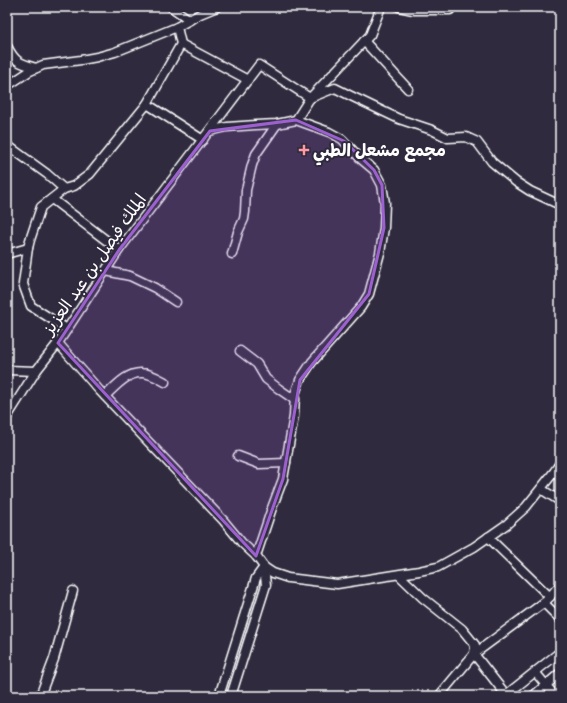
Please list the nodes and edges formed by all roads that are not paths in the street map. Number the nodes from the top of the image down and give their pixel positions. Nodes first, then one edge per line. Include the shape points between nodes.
1 (171, 7) edge
2 (217, 7) edge
3 (381, 7) edge
4 (399, 7) edge
5 (451, 7) edge
6 (190, 20) junction
7 (177, 27) junction
8 (364, 41) junction
9 (181, 44) junction
10 (7, 46) edge
11 (36, 68) junction
12 (248, 80) junction
13 (7, 86) edge
14 (408, 89) dead end
15 (310, 98) junction
16 (147, 104) junction
17 (296, 120) junction
18 (277, 124) junction
19 (210, 131) junction
20 (203, 140) junction
21 (7, 145) edge
22 (64, 189) junction
23 (52, 199) junction
24 (560, 205) edge
25 (28, 248) junction
26 (119, 250) junction
27 (232, 254) dead end
28 (7, 255) edge
29 (106, 271) junction
30 (176, 302) dead end
31 (67, 329) junction
32 (58, 343) junction
33 (240, 351) dead end
34 (7, 370) edge
35 (36, 371) junction
36 (165, 382) dead end
37 (105, 396) junction
38 (295, 400) junction
39 (7, 417) edge
40 (238, 456) dead end
41 (286, 463) junction
42 (560, 463) edge
43 (541, 489) junction
44 (560, 501) edge
45 (488, 537) junction
46 (256, 556) junction
47 (264, 567) junction
48 (399, 575) junction
49 (560, 585) edge
50 (73, 591) dead end
51 (547, 600) junction
52 (560, 619) edge
53 (560, 652) edge
54 (474, 654) junction
55 (535, 672) junction
56 (560, 673) edge
57 (546, 685) junction
58 (40, 696) edge
59 (219, 696) edge
60 (231, 696) edge
61 (439, 696) edge
62 (506, 696) edge
63 (533, 696) edge
64 (555, 696) edge

1 - 6 street
2 - 6 street
3 - 8 street via 370,35
4 - 5 street via 414,10 450,10
6 - 7 street
7 - 9 street
7 - 11 street via 98,57
8 - 14 street
8 - 15 street
9 - 12 street
9 - 16 street
10 - 11 street via 20,63
11 - 13 street
12 - 15 street, الملك فيصل بن عبد العزيز via 259,65
12 - 19 street, الملك فيصل بن عبد العزيز
15 - 17 street
15 - 24 street via 335,88 399,119 448,138 466,137 477,142 492,162 516,182
16 - 20 street
16 - 22 street via 90,174 74,186
17 - 18 street
17 - 38 street via 329,132 344,141 374,170 382,185 385,203 380,253 369,294 361,307 312,362 300,380
18 - 19 street via 227,127
18 - 27 street via 256,154 252,165 246,190 244,220
19 - 20 street, الملك فيصل بن عبد العزيز
20 - 26 street, الملك فيصل بن عبد العزيز
21 - 22 street
22 - 23 street
23 - 25 street via 41,207
23 - 26 street
25 - 28 street
25 - 31 street via 24,284 31,306
26 - 29 street, الملك فيصل بن عبد العزيز
29 - 30 street via 130,276
29 - 31 street, الملك فيصل بن عبد العزيز
31 - 32 street, الملك فيصل بن عبد العزيز
32 - 35 street, الملك فيصل بن عبد العزيز
32 - 37 street
33 - 38 street via 257,364 266,379
34 - 35 street
35 - 39 street, الملك فيصل بن عبد العزيز
36 - 37 street via 150,375 135,374
37 - 46 street
38 - 41 street
40 - 41 street via 259,464
41 - 46 street via 283,479
42 - 43 street
43 - 44 street
43 - 45 street via 526,507
45 - 48 street via 438,567
45 - 51 street
46 - 47 street
47 - 48 street via 288,578 337,584
47 - 59 street via 256,578
47 - 60 street via 266,585
48 - 54 street via 462,629 475,645
49 - 51 street
50 - 58 street via 54,659
51 - 52 street
51 - 54 street
53 - 55 street
54 - 61 street
54 - 62 street
55 - 57 street
55 - 62 street
56 - 57 street
57 - 63 street
57 - 64 street

